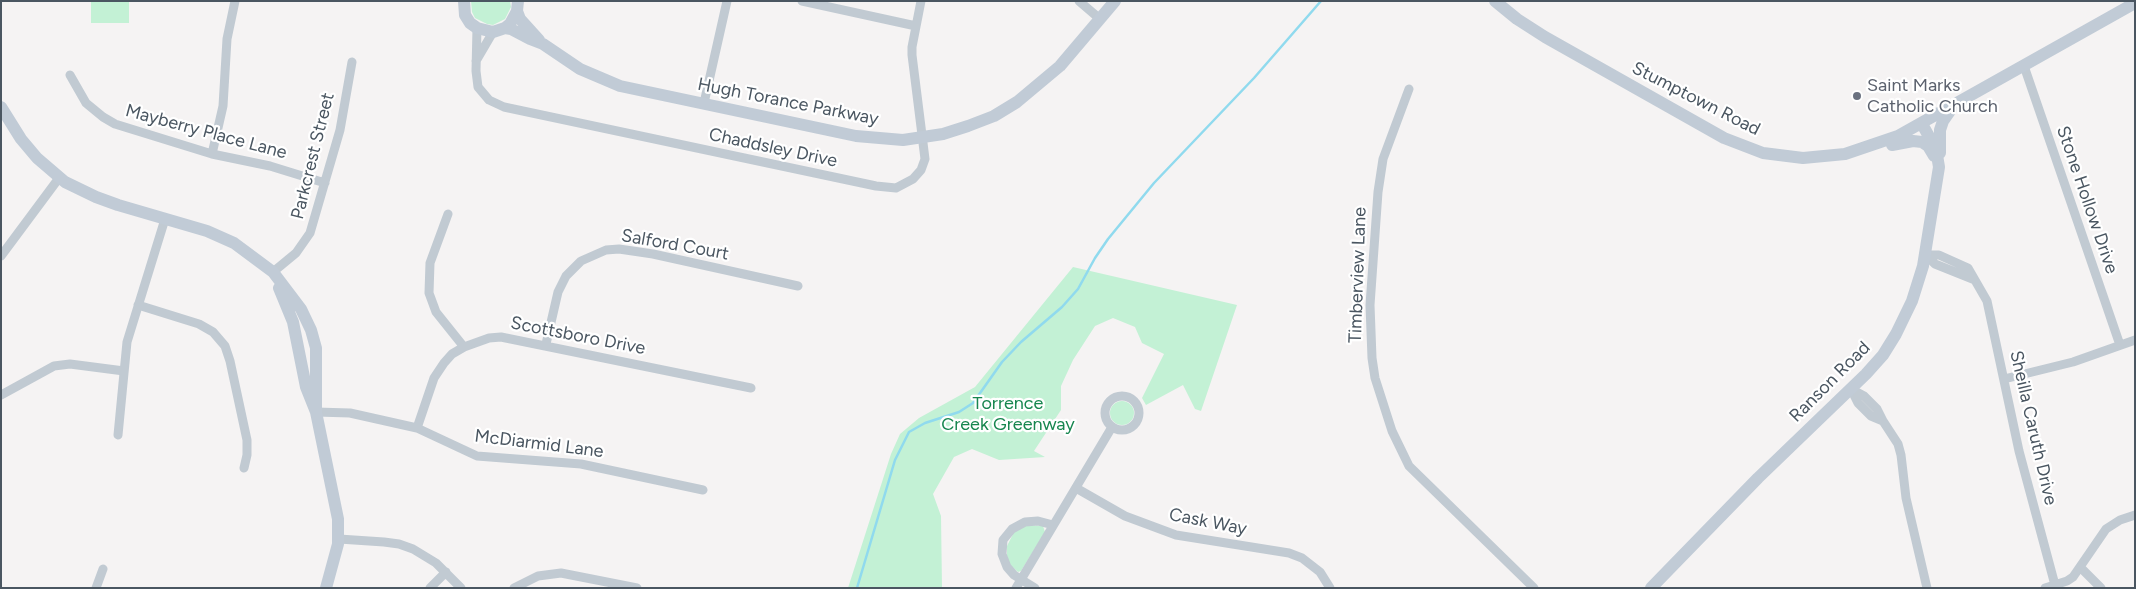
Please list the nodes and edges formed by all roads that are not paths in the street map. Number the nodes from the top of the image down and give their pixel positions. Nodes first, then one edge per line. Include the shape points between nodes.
1 (235, 1) edge
2 (727, 1) edge
3 (802, 1) edge
4 (922, 1) edge
5 (1079, 1) edge
6 (1495, 1) edge
7 (2135, 2) edge
8 (460, 3) edge
9 (1109, 3) edge
10 (517, 6) edge
11 (1100, 19) junction
12 (916, 26) junction
13 (477, 28) junction
14 (499, 30) junction
15 (543, 44) junction
16 (476, 61) junction
17 (352, 62) dead end
18 (2024, 66) junction
19 (70, 75) dead end
20 (1408, 89) dead end
21 (1958, 102) junction
22 (704, 103) junction
23 (1, 107) edge
24 (1922, 124) junction
25 (924, 138) junction
26 (1878, 144) junction
27 (212, 154) junction
28 (1939, 168) junction
29 (59, 178) junction
30 (326, 183) junction
31 (448, 214) dead end
32 (165, 219) junction
33 (1926, 255) junction
34 (1, 256) edge
35 (273, 272) junction
36 (798, 286) dead end
37 (138, 305) junction
38 (2135, 340) edge
39 (546, 344) junction
40 (2120, 345) junction
41 (464, 348) junction
42 (124, 371) junction
43 (2004, 379) junction
44 (751, 388) dead end
45 (1851, 389) junction
46 (1, 395) edge
47 (316, 412) junction
48 (1112, 427) dead end
49 (417, 428) junction
50 (118, 435) dead end
51 (244, 468) dead end
52 (1076, 488) junction
53 (703, 490) dead end
54 (2135, 515) edge
55 (1053, 525) junction
56 (339, 539) junction
57 (2081, 568) junction
58 (103, 569) dead end
59 (446, 572) junction
60 (1021, 579) junction
61 (2056, 585) junction
62 (96, 588) edge
63 (326, 588) edge
64 (430, 588) edge
65 (461, 588) edge
66 (514, 588) edge
67 (637, 588) edge
68 (1016, 588) edge
69 (1035, 588) edge
70 (1330, 588) edge
71 (1534, 588) edge
72 (1651, 588) edge
73 (1927, 588) edge
74 (2045, 588) edge
75 (2101, 588) edge

1 - 27 street via 227,38 223,106
2 - 22 street
3 - 12 street
4 - 12 street, Chaddsley Drive
5 - 11 street
6 - 26 street, Stumptown Road via 1553,42 1710,131 1750,149 1777,156 1815,158 1845,154
7 - 18 street, Stumptown Road
8 - 13 street via 465,15
9 - 11 street, Hugh Torance Parkway
10 - 14 street, Hugh Torance Parkway via 510,24
10 - 15 street, Hugh Torance Parkway via 520,19
11 - 25 street, Hugh Torance Parkway via 1060,66 1017,102 994,116
12 - 25 street, Chaddsley Drive via 912,55
13 - 14 street, Hugh Torance Parkway
13 - 16 street, Chaddsley Drive
14 - 15 street, Hugh Torance Parkway via 511,29
14 - 16 street
15 - 22 street, Hugh Torance Parkway via 580,69 620,86
16 - 25 street, Chaddsley Drive via 480,90 489,100 504,107 876,186 896,188 913,179 925,159
17 - 30 street, Parkcrest Street via 340,130
18 - 21 street, Stumptown Road
18 - 40 street, Stone Hollow Drive
19 - 27 street, Mayberry Place Lane via 86,103 115,124
20 - 71 street, Timberview Lane via 1388,146 1378,192 1370,305 1375,378 1392,431 1409,466
21 - 24 street, Stumptown Road
21 - 28 street via 1948,111 1940,130
22 - 25 street, Hugh Torance Parkway via 856,136 903,140
23 - 29 street via 21,139
24 - 26 street, Stumptown Road
24 - 28 street, Ranson Road via 1936,148
26 - 28 street via 1922,142 1934,154
27 - 30 street, Mayberry Place Lane via 270,166
28 - 33 street, Ranson Road
29 - 32 street via 96,197
29 - 34 street
30 - 35 street, Parkcrest Street via 306,241
31 - 41 street via 433,249 429,293 436,312
32 - 35 street via 234,243
32 - 37 street
33 - 43 street, Sheilla Caruth Drive via 1935,264 1975,280 1987,301
33 - 45 street, Ranson Road via 1912,301 1896,334 1883,355
35 - 47 street via 293,322 306,387
35 - 47 street via 312,330 316,348
36 - 39 street, Salford Court via 653,254 606,250 581,260 566,276 558,292
37 - 42 street via 127,342
37 - 51 street via 199,324 213,332 224,346 247,440
38 - 40 street
39 - 41 street, Scottsboro Drive via 501,337
39 - 44 street, Scottsboro Drive
40 - 43 street via 2073,362
41 - 49 street, Scottsboro Drive via 452,354 434,378
42 - 46 street via 70,364 54,366
42 - 50 street
43 - 61 street, Sheilla Caruth Drive via 2023,469
45 - 72 street, Ranson Road via 1758,478
45 - 73 street via 1877,409 1893,434 1901,455 1906,498
47 - 49 street, McDiarmid Lane via 350,413
47 - 56 street via 338,519
48 - 52 street
49 - 53 street, McDiarmid Lane via 477,456 581,464
52 - 55 street
52 - 70 street, Cask Way via 1125,516 1176,535 1302,558 1320,572
54 - 57 street via 2106,529
55 - 60 street
55 - 60 street via 1032,521 1018,524 1006,534 1002,547 1004,562
56 - 59 street via 399,544 426,555
56 - 63 street
57 - 61 street via 2073,577
57 - 75 street
58 - 62 street
59 - 64 street
59 - 65 street
60 - 68 street
60 - 69 street
61 - 74 street
66 - 67 street via 538,576 561,573

